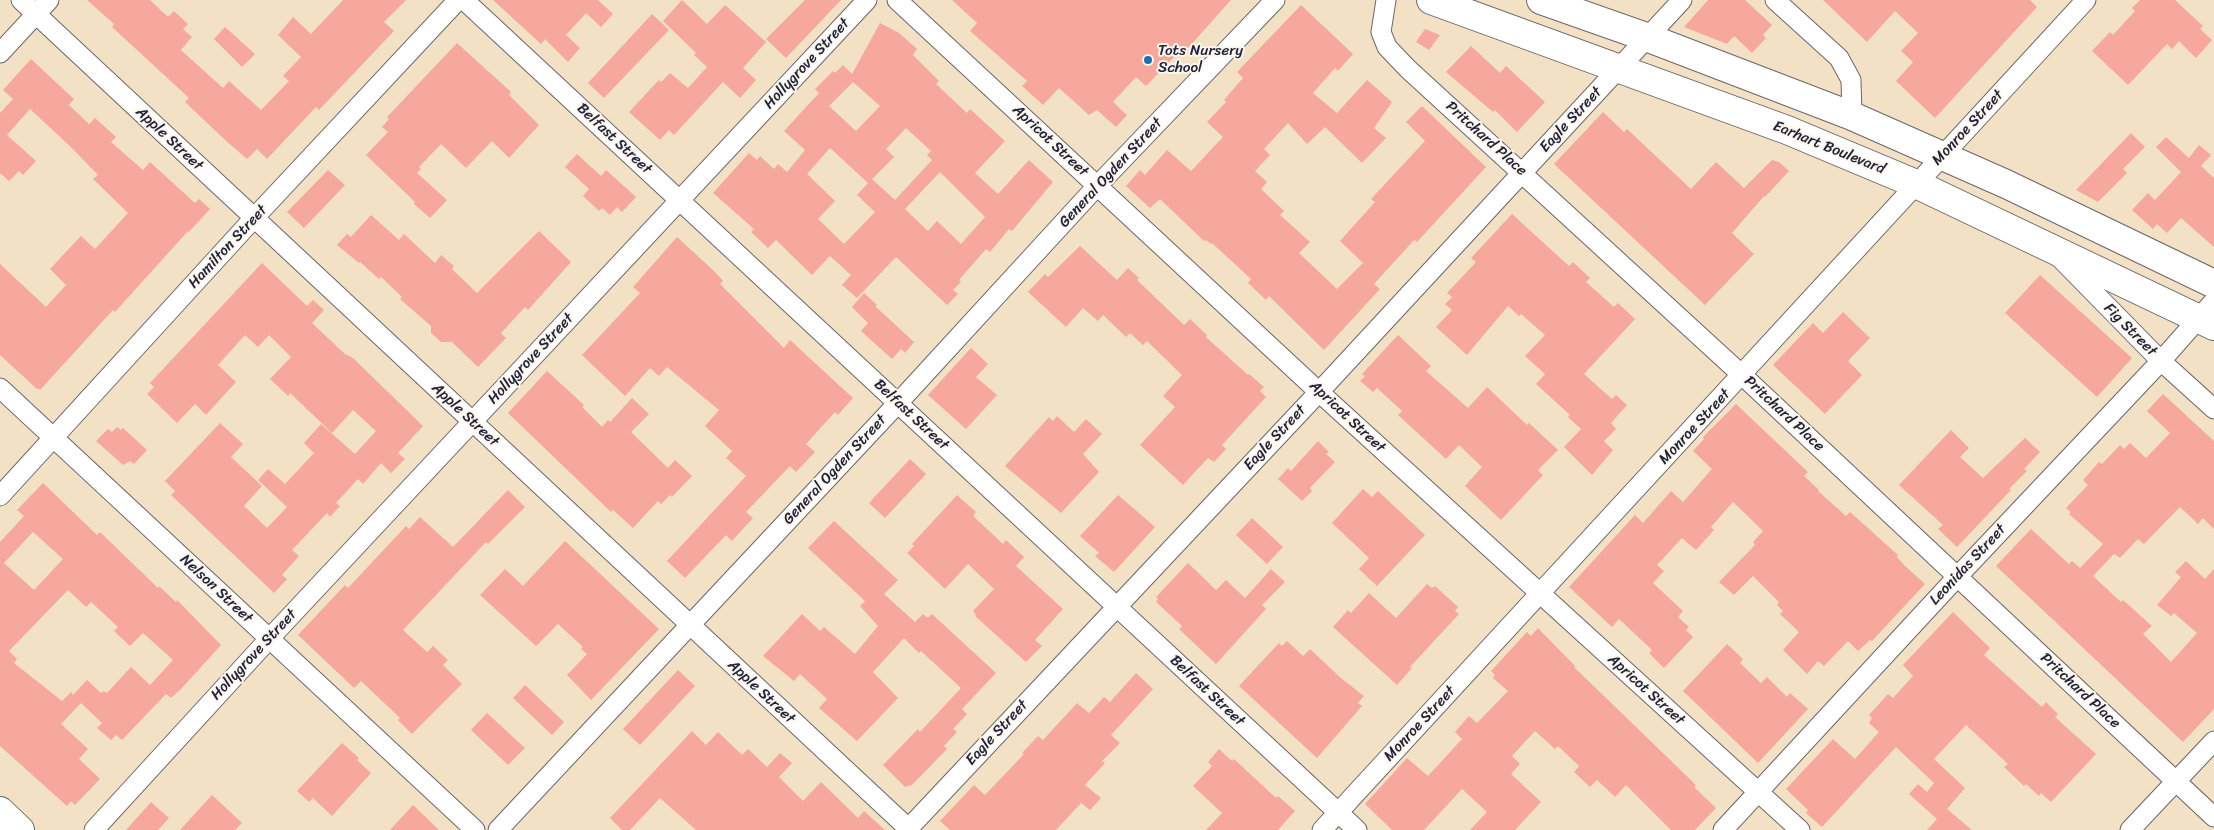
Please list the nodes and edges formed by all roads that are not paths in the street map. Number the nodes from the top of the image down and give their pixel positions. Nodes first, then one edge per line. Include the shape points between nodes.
1 (21, 0) edge
2 (50, 0) edge
3 (458, 0) edge
4 (464, 0) edge
5 (867, 0) edge
6 (896, 0) edge
7 (1275, 0) edge
8 (1386, 0) edge
9 (1431, 0) edge
10 (1541, 0) edge
11 (1682, 0) edge
12 (1775, 0) edge
13 (2086, 0) edge
14 (36, 14) junction
15 (1646, 37) junction
16 (0, 53) edge
17 (1617, 68) junction
18 (1852, 116) junction
19 (1942, 156) junction
20 (1522, 172) junction
21 (1916, 184) junction
22 (1098, 185) junction
23 (680, 200) junction
24 (254, 218) junction
25 (2050, 248) junction
26 (2214, 284) edge
27 (2209, 315) edge
28 (2161, 361) junction
29 (1742, 376) junction
30 (0, 388) edge
31 (1319, 392) junction
32 (898, 403) junction
33 (2214, 409) edge
34 (472, 422) junction
35 (53, 437) junction
36 (0, 496) edge
37 (1958, 576) junction
38 (1540, 594) junction
39 (1116, 606) junction
40 (690, 625) junction
41 (269, 639) junction
42 (2214, 741) edge
43 (2176, 782) junction
44 (1758, 791) junction
45 (0, 811) edge
46 (1339, 813) junction
47 (2214, 817) edge
48 (20, 830) edge
49 (94, 830) edge
50 (475, 830) edge
51 (498, 830) edge
52 (908, 830) edge
53 (1322, 830) edge
54 (1357, 830) edge
55 (1723, 830) edge
56 (1800, 830) edge
57 (2130, 830) edge

1 - 14 street, Apple Street
2 - 14 street
3 - 24 street, Hamilton Street
4 - 23 street, Belfast Street
5 - 23 street, Hollygrove Street
6 - 22 street, Apricot Street
7 - 22 street, General Ogden Street
8 - 20 street, Pritchard Place via 1381,32 1387,47
9 - 17 main road, Earhart Boulevard
10 - 15 main road
11 - 15 street, Eagle Street
12 - 18 street via 1839,58 1851,80
13 - 19 street, Monroe Street
14 - 16 street
14 - 24 street, Apple Street
15 - 17 street, Eagle Street
15 - 18 main road
17 - 20 street, Eagle Street
17 - 21 main road, Earhart Boulevard via 1788,130
18 - 19 main road
19 - 21 street, Monroe Street
19 - 26 main road
20 - 29 street, Pritchard Place
20 - 31 street, Eagle Street
21 - 25 main road, Earhart Boulevard
21 - 29 street, Monroe Street
22 - 31 street, Apricot Street
22 - 32 street, General Ogden Street
23 - 32 street, Belfast Street
23 - 34 street, Hollygrove Street
24 - 34 street, Apple Street
24 - 35 street, Hamilton Street
25 - 27 main road, Earhart Boulevard
25 - 28 street, Fig Street
27 - 28 street, Leonidas Street
28 - 33 street, Fig Street
28 - 37 street, Leonidas Street
29 - 37 street, Pritchard Place
29 - 38 street, Monroe Street
30 - 35 street, Nelson Street
31 - 38 street, Apricot Street
31 - 39 street, Eagle Street
32 - 39 street, Belfast Street
32 - 40 street, General Ogden Street
34 - 40 street, Apple Street
34 - 41 street, Hollygrove Street
35 - 36 street, Hamilton Street
35 - 41 street, Nelson Street
37 - 43 street, Pritchard Place
37 - 44 street, Leonidas Street
38 - 44 street, Apricot Street
38 - 46 street, Monroe Street
39 - 46 street, Belfast Street
39 - 52 street, Eagle Street
40 - 51 street, General Ogden Street
40 - 52 street, Apple Street
41 - 49 street, Hollygrove Street
41 - 50 street, Nelson Street
42 - 43 street
43 - 47 street, Pritchard Place
43 - 57 street
44 - 55 street, Leonidas Street
44 - 56 street, Apricot Street
45 - 48 main road
46 - 53 street, Monroe Street
46 - 54 street, Belfast Street

